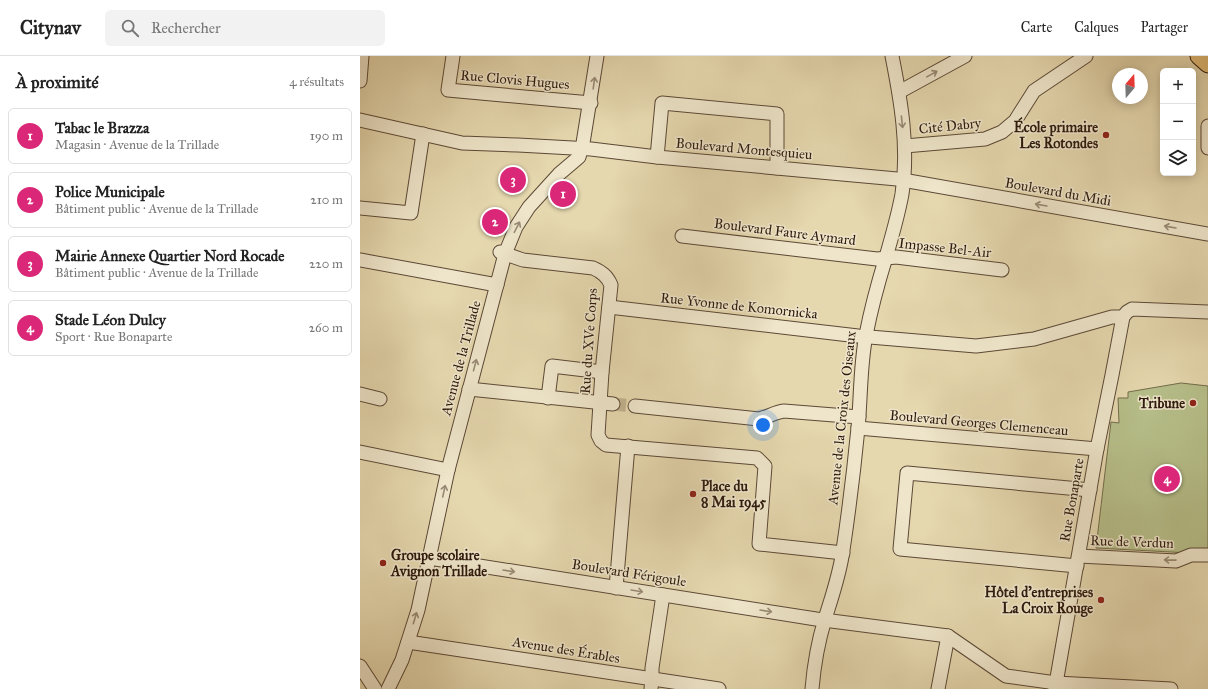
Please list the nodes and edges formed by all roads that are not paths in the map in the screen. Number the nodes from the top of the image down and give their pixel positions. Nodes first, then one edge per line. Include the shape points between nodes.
1 (362, 56) edge
2 (453, 56) edge
3 (598, 56) edge
4 (892, 56) edge
5 (965, 56) edge
6 (1086, 56) edge
7 (1199, 56) edge
8 (1208, 64) edge
9 (360, 82) edge
10 (899, 92) junction
11 (591, 103) junction
12 (360, 120) edge
13 (1208, 126) edge
14 (423, 134) junction
15 (905, 146) junction
16 (582, 148) junction
17 (1208, 148) edge
18 (657, 157) junction
19 (777, 168) junction
20 (903, 180) junction
21 (360, 208) edge
22 (1208, 234) edge
23 (682, 236) dead end
24 (503, 253) junction
25 (885, 258) junction
26 (360, 260) edge
27 (1002, 270) dead end
28 (497, 285) junction
29 (609, 307) junction
30 (1208, 312) edge
31 (1123, 317) junction
32 (866, 336) junction
33 (602, 372) junction
34 (469, 389) junction
35 (360, 394) edge
36 (548, 398) junction
37 (380, 399) dead end
38 (606, 403) junction
39 (635, 406) tunnel mouth
40 (858, 423) junction
41 (628, 446) junction
42 (1097, 449) junction
43 (360, 452) edge
44 (448, 470) junction
45 (1090, 490) junction
46 (843, 552) junction
47 (1208, 555) edge
48 (429, 558) junction
49 (1078, 561) junction
50 (616, 588) junction
51 (663, 595) junction
52 (825, 620) junction
53 (948, 636) junction
54 (408, 642) junction
55 (360, 666) edge
56 (652, 684) edge
57 (1055, 686) edge
58 (371, 687) edge
59 (388, 689) edge
60 (719, 689) edge
61 (812, 689) edge
62 (938, 689) edge
63 (1171, 689) edge

1 - 9 street
2 - 11 street, Rue Clovis Hugues via 448,90
11 -> 3 street, Avenue de la Trillade
4 - 10 street, Avenue de la Croix des Oiseaux
10 -> 5 street
6 - 15 street, Cité Dabry via 1034,90 1015,121 1002,132 986,139
7 - 8 main road
10 -> 15 street, Avenue de la Croix des Oiseaux
11 - 16 street, Avenue de la Trillade
12 - 14 street, Boulevard Montesquieu
13 - 17 street
14 - 16 street, Boulevard Montesquieu via 462,144
14 - 21 street via 411,213
15 - 20 street, Avenue de la Croix des Oiseaux
16 - 18 street, Boulevard Montesquieu
24 -> 16 street, Avenue de la Trillade via 529,207 559,174 579,157
18 - 19 street, Boulevard Montesquieu
18 - 19 street via 662,103 777,114
19 - 20 street, Boulevard Montesquieu
22 -> 20 street, Boulevard du Midi
20 - 25 street, Avenue de la Croix des Oiseaux via 898,215
23 - 25 street, Boulevard Faure Aymard
24 - 28 street, Avenue de la Trillade
24 - 29 street, Rue du XVe Corps via 523,260 593,268 602,272 611,285
25 - 27 street, Impasse Bel-Air via 896,257
25 - 32 street, Avenue de la Croix des Oiseaux
26 - 28 street
34 -> 28 street, Avenue de la Trillade
29 - 32 street, Rue Yvonne de Komornicka
29 - 33 street, Rue du XVe Corps
30 - 31 street, Rue Yvonne de Komornicka via 1132,309
31 - 32 street, Rue Yvonne de Komornicka via 1112,317 1034,339 976,346
31 - 42 street, Rue Bonaparte
32 - 40 street, Avenue de la Croix des Oiseaux
33 - 36 street via 552,366
33 - 38 street, Rue du XVe Corps
34 - 36 street
34 - 44 street, Avenue de la Trillade
35 - 37 street
36 - 38 street
38 - 41 street, Rue du XVe Corps via 598,436 606,445
39 - 40 street, Boulevard Georges Clemenceau via 759,418 777,412 794,411
40 - 42 street, Boulevard Georges Clemenceau
40 - 46 street, Avenue de la Croix des Oiseaux
41 - 46 street, Rue du XVe Corps via 757,458 765,466 759,544
41 - 50 street
42 - 45 street, Rue Bonaparte
43 - 44 street
48 -> 44 street, Avenue de la Trillade
45 - 49 street, Rue Bonaparte
45 - 49 street, Rue de Verdun via 907,473 900,550
46 - 52 street, Avenue de la Croix des Oiseaux
47 -> 49 street, Rue de Verdun via 1192,555 1176,561
48 -> 50 street, Boulevard Férigoule
54 -> 48 street, Avenue de la Trillade
49 - 57 street, Rue Bonaparte
50 -> 51 street, Boulevard Férigoule
51 -> 52 street, Boulevard Férigoule
51 - 56 street
52 - 53 street, Boulevard Férigoule
52 - 61 street, Avenue de la Croix des Oiseaux
53 - 57 street via 1006,676
53 - 62 street
54 - 56 street, Avenue des Érables
54 - 59 street, Avenue de la Trillade
55 - 58 street
56 - 60 street, Avenue des Érables
57 - 63 street

